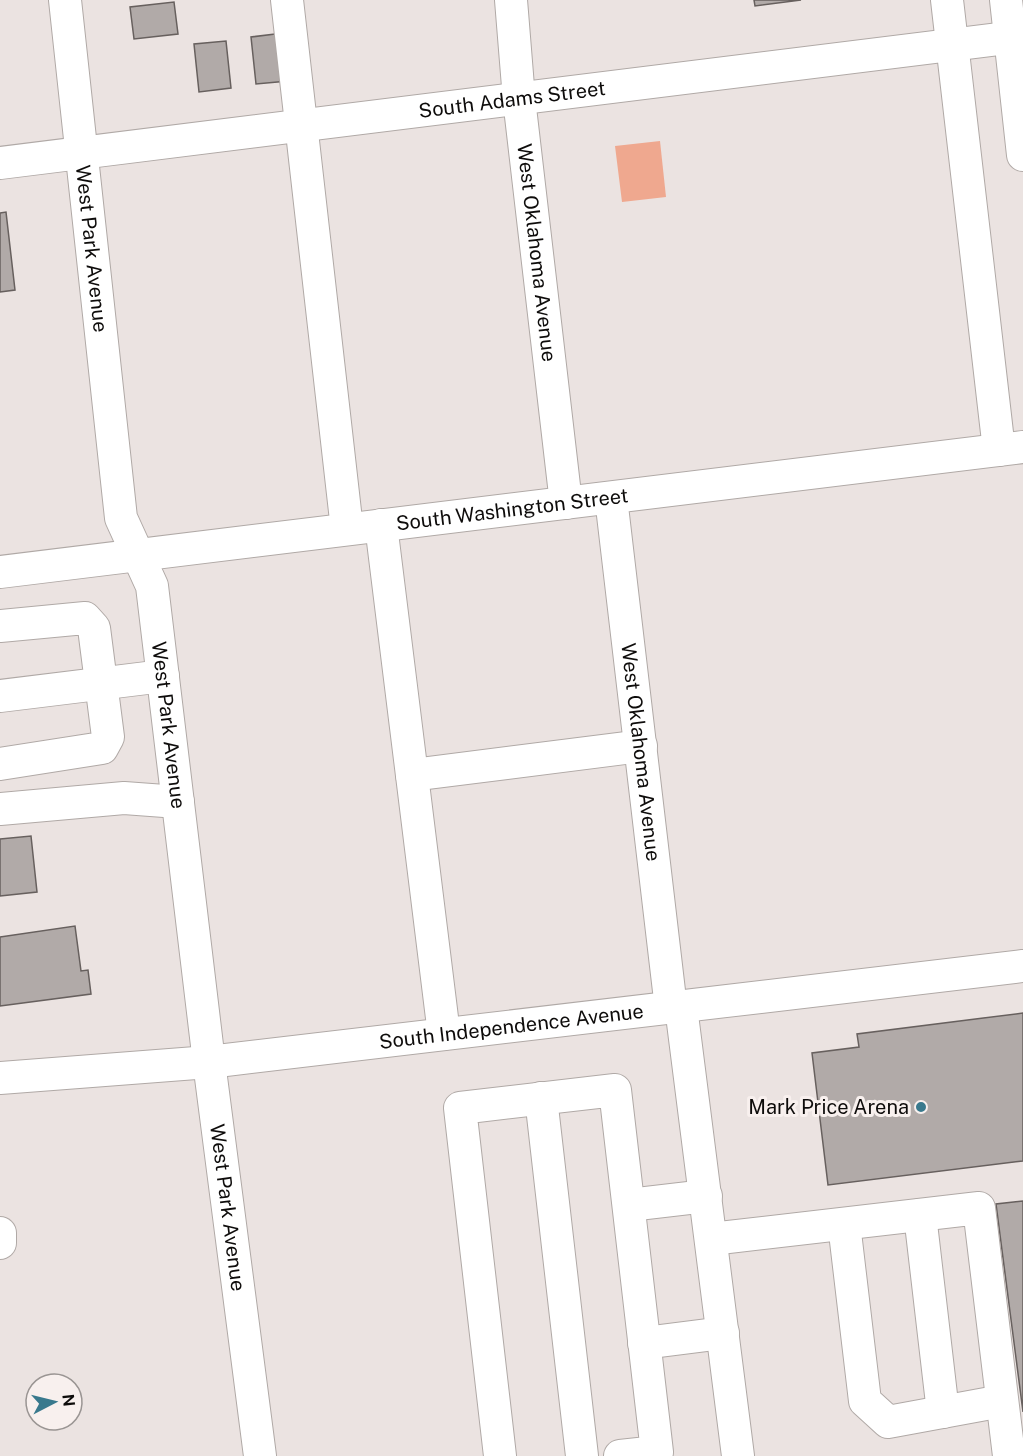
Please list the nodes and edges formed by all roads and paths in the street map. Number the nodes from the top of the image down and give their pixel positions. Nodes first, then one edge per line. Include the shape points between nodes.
1 (65, 0) edge
2 (287, 0) edge
3 (512, 0) edge
4 (947, 0) edge
5 (1006, 0) edge
6 (1017, 37) edge
7 (952, 45) junction
8 (519, 99) junction
9 (301, 126) junction
10 (81, 153) junction
11 (1023, 155) edge
12 (0, 163) edge
13 (1011, 449) edge
14 (611, 498) junction
15 (566, 503) junction
16 (381, 525) junction
17 (347, 529) junction
18 (138, 554) junction
19 (0, 572) edge
20 (0, 626) edge
21 (163, 676) junction
22 (101, 684) junction
23 (0, 696) edge
24 (641, 746) junction
25 (0, 765) edge
26 (412, 775) junction
27 (178, 802) junction
28 (0, 809) edge
29 (1023, 966) edge
30 (676, 1007) junction
31 (444, 1034) junction
32 (209, 1062) junction
33 (0, 1078) edge
34 (541, 1098) junction
35 (706, 1196) junction
36 (629, 1205) junction
37 (920, 1215) junction
38 (844, 1224) junction
39 (0, 1233) edge
40 (711, 1239) junction
41 (0, 1243) edge
42 (723, 1333) junction
43 (645, 1343) junction
44 (1002, 1401) junction
45 (943, 1412) junction
46 (260, 1456) edge
47 (500, 1456) edge
48 (582, 1456) edge
49 (620, 1456) edge
50 (738, 1456) edge
51 (1009, 1456) edge

1 - 10 street, West Park Avenue
2 - 9 street
3 - 8 street, West Oklahoma Avenue
4 - 7 street
5 - 6 street
6 - 7 street, South Adams Street
6 - 11 street
7 - 8 street, South Adams Street
7 - 13 street
8 - 9 street, South Adams Street
8 - 15 street, West Oklahoma Avenue
9 - 10 street, South Adams Street
9 - 17 street
10 - 12 street, South Adams Street
10 - 18 street, West Park Avenue via 121,518
13 - 14 street, South Washington Street
14 - 15 street, South Washington Street
14 - 24 street, West Oklahoma Avenue
15 - 16 street, South Washington Street
16 - 17 street, South Washington Street
16 - 26 street
17 - 18 street, South Washington Street
18 - 19 street, South Washington Street
18 - 21 street, West Park Avenue via 152,586
20 - 22 street via 85,618 94,628
21 - 22 street
21 - 27 street, West Park Avenue
22 - 23 street
22 - 25 street via 108,737 102,748
24 - 26 street
24 - 30 street, West Oklahoma Avenue
26 - 31 street
27 - 28 street via 124,798
27 - 32 street, West Park Avenue
29 - 30 street, South Independence Avenue
30 - 31 street, South Independence Avenue
30 - 35 street, West Oklahoma Avenue
31 - 32 street, South Independence Avenue
32 - 33 street, South Independence Avenue
32 - 46 street, West Park Avenue
34 - 36 street via 615,1090
34 - 47 street via 460,1108
34 - 48 street
35 - 36 street
35 - 40 street, West Oklahoma Avenue
36 - 43 street
37 - 38 street
37 - 44 street via 979,1208
37 - 45 street
38 - 40 street
38 - 45 street via 865,1401 888,1422
39 - 41 street
40 - 42 street, West Oklahoma Avenue
42 - 43 street
42 - 50 street, West Oklahoma Avenue
43 - 49 street via 657,1452
44 - 45 street
44 - 51 street

